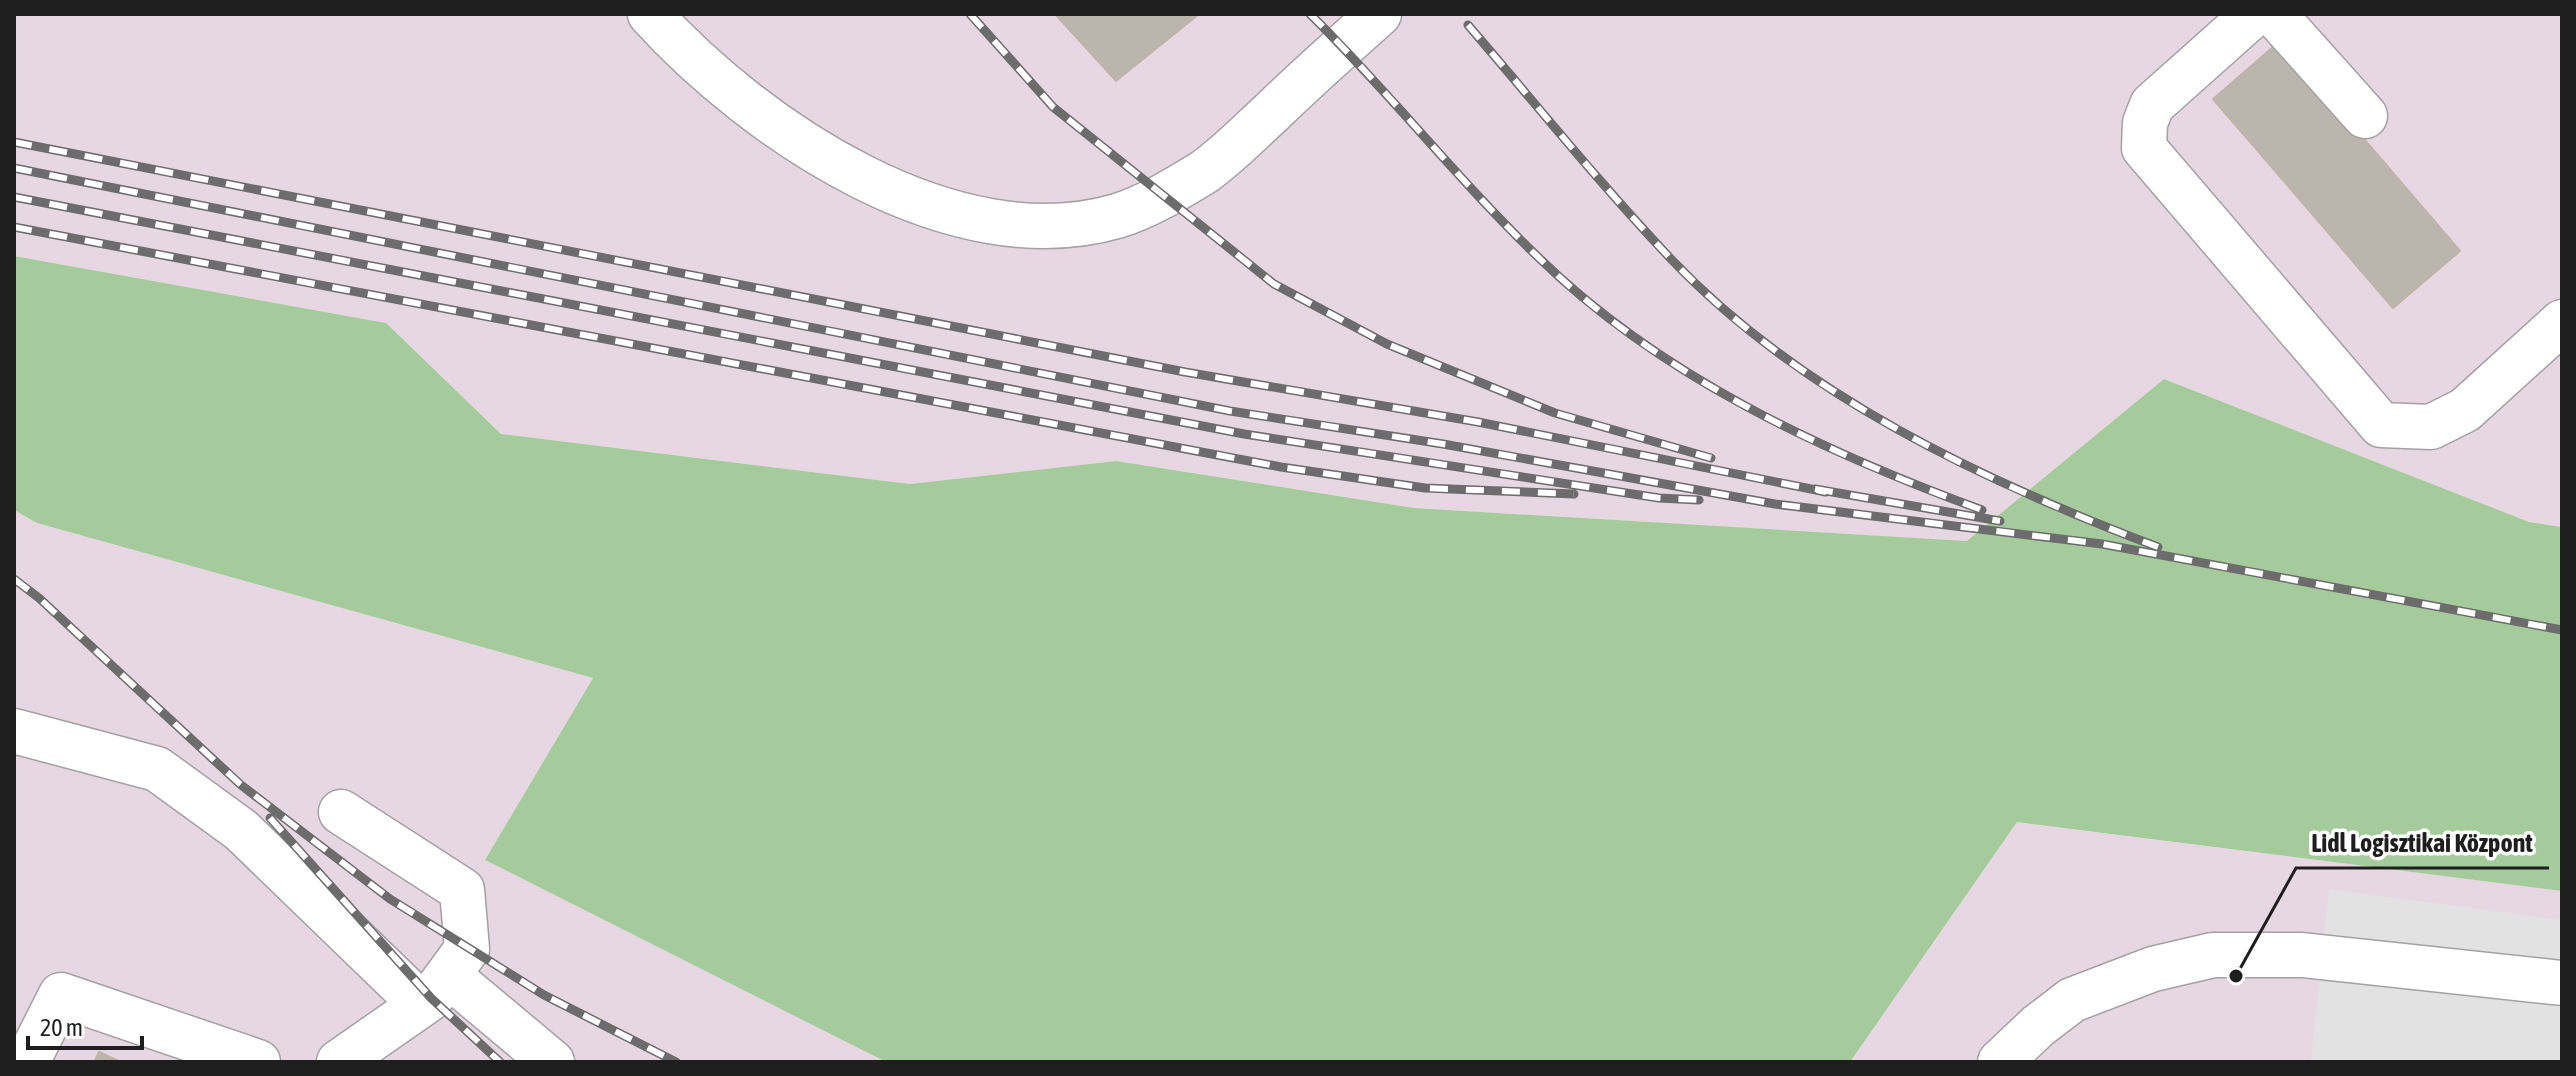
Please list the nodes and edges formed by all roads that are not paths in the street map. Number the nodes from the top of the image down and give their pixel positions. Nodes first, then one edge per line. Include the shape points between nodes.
1 (650, 14) edge
2 (1379, 14) edge
3 (2254, 14) edge
4 (2274, 14) edge
5 (2365, 116) dead end
6 (2562, 322) edge
7 (14, 731) edge
8 (341, 812) dead end
9 (2562, 983) edge
10 (434, 990) junction
11 (27, 1062) edge
12 (258, 1062) edge
13 (339, 1062) edge
14 (552, 1062) edge
15 (2000, 1062) edge

1 - 2 lane via 688,56 785,133 854,175 918,202 1000,221 1064,225 1118,216 1205,171
3 - 6 lane via 2152,105 2144,148 2381,425 2431,427 2465,410
4 - 5 lane
7 - 10 lane via 157,769 241,830
8 - 10 lane via 462,890 467,949
9 - 15 lane via 2302,955 2213,955 2153,969 2072,1000
10 - 13 lane
10 - 14 lane
11 - 12 lane via 61,995

